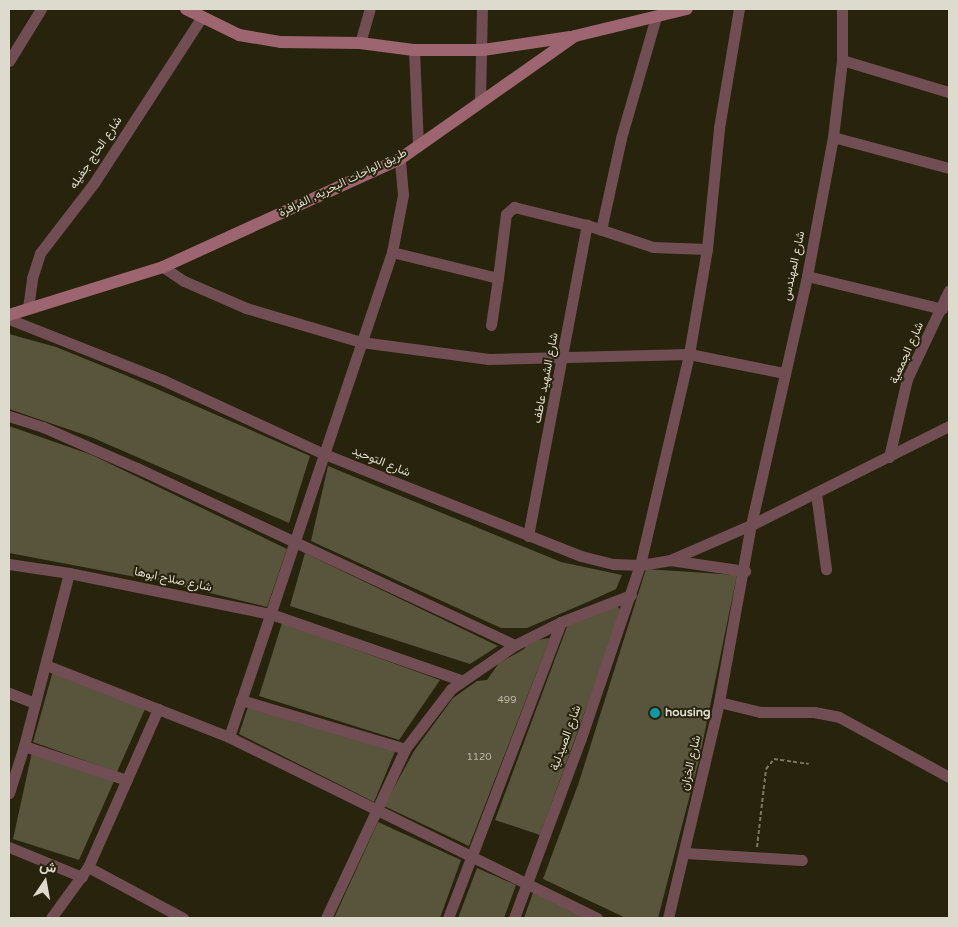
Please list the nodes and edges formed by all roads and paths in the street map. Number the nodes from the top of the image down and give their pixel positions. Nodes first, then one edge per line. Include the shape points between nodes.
1 (41, 9) edge
2 (186, 9) edge
3 (370, 9) edge
4 (482, 9) edge
5 (687, 9) edge
6 (739, 9) edge
7 (842, 9) edge
8 (656, 17) junction
9 (201, 18) junction
10 (574, 36) junction
11 (360, 43) junction
12 (414, 50) junction
13 (483, 50) junction
14 (842, 60) junction
15 (9, 61) edge
16 (949, 92) edge
17 (480, 101) junction
18 (833, 137) junction
19 (418, 146) junction
20 (400, 159) junction
21 (949, 168) edge
22 (587, 225) junction
23 (601, 230) junction
24 (706, 249) junction
25 (392, 252) junction
26 (163, 267) junction
27 (807, 276) junction
28 (498, 278) junction
29 (949, 290) edge
30 (28, 308) junction
31 (942, 309) junction
32 (9, 314) edge
33 (9, 320) edge
34 (491, 325) dead end
35 (361, 342) junction
36 (689, 354) junction
37 (565, 355) junction
38 (784, 373) junction
39 (9, 416) edge
40 (949, 426) edge
41 (322, 453) junction
42 (888, 457) junction
43 (816, 493) junction
44 (751, 525) junction
45 (528, 536) junction
46 (296, 541) junction
47 (670, 560) junction
48 (9, 564) edge
49 (640, 565) junction
50 (826, 569) dead end
51 (745, 571) junction
52 (69, 573) junction
53 (630, 595) junction
54 (271, 614) junction
55 (561, 622) junction
56 (515, 645) junction
57 (46, 665) junction
58 (460, 680) junction
59 (9, 693) edge
60 (242, 700) junction
61 (719, 702) junction
62 (35, 704) junction
63 (158, 709) junction
64 (229, 737) junction
65 (24, 746) junction
66 (405, 749) junction
67 (809, 764) dead end
68 (949, 777) edge
69 (127, 780) junction
70 (9, 793) edge
71 (376, 812) junction
72 (9, 847) edge
73 (686, 853) junction
74 (472, 856) junction
75 (756, 859) junction
76 (802, 860) dead end
77 (85, 872) junction
78 (528, 882) junction
79 (51, 918) edge
80 (183, 918) edge
81 (326, 918) edge
82 (448, 918) edge
83 (514, 918) edge
84 (597, 918) edge
85 (668, 918) edge

1 - 15 street
2 - 9 main road
3 - 11 street
4 - 13 street
5 - 8 main road, طريق الواحات البحريه, الفرافرة
6 - 24 street, شارع الصيدلية via 718,128
7 - 14 street, شارع المهندس
8 - 10 main road, طريق الواحات البحريه, الفرافرة
8 - 23 street via 621,138
9 - 11 main road via 220,28 260,40
9 - 30 street, شارع الحاج جفيله via 94,183 40,253
10 - 13 main road
10 - 17 main road, طريق الواحات البحريه, الفرافرة
11 - 12 main road
12 - 13 main road
12 - 19 street
13 - 17 street
14 - 16 street
14 - 18 street, شارع المهندس
17 - 19 main road, طريق الواحات البحريه, الفرافرة
18 - 21 street
18 - 27 street, شارع المهندس
19 - 20 main road, طريق الواحات البحريه, الفرافرة
20 - 25 street via 404,195
20 - 26 main road, طريق الواحات البحريه, الفرافرة
22 - 23 street
22 - 28 street via 510,207 506,214
22 - 37 street, شارع الشهيد عاطف
23 - 24 street via 668,250
24 - 36 street, شارع الصيدلية
25 - 28 street
25 - 35 street
26 - 30 main road, طريق الواحات البحريه, الفرافرة
26 - 35 street via 191,285 246,308
27 - 31 street
27 - 38 street, شارع المهندس
28 - 34 street
29 - 31 street, شارع الجمعية
30 - 32 main road, طريق الواحات البحريه, الفرافرة
31 - 42 street, شارع الجمعية via 907,379
33 - 41 street, شارع التوحيد via 163,380
35 - 37 street via 489,359
35 - 41 street
36 - 37 street
36 - 38 street
36 - 49 street, شارع الصيدلية
37 - 45 street, شارع الشهيد عاطف
38 - 44 street, شارع المهندس
39 - 46 street via 77,441
40 - 42 street, شارع التوحيد
41 - 45 street, شارع التوحيد
41 - 46 street
42 - 43 street, شارع التوحيد
43 - 44 street, شارع التوحيد
43 - 50 street
44 - 47 street, شارع التوحيد
44 - 51 street, شارع الخزان
45 - 49 street, شارع التوحيد via 581,556
46 - 54 street
46 - 56 street
47 - 49 street, شارع التوحيد
47 - 51 street
48 - 52 street, شارع صلاح ابوها
49 - 53 street, شارع الصيدلية
51 - 61 street, شارع الخزان
52 - 54 street, شارع صلاح ابوها
52 - 57 street
53 - 55 street
53 - 78 street, شارع الصيدلية
54 - 58 street, شارع صلاح ابوها
54 - 60 street
55 - 56 street
55 - 74 street
56 - 58 street
57 - 62 street
57 - 63 street
58 - 66 street via 437,704
59 - 62 street
60 - 64 street
60 - 66 street
61 - 68 street via 760,712 827,713 866,730
61 - 73 street, شارع الخزان
62 - 65 street
63 - 64 street
63 - 69 street
64 - 71 street
65 - 69 street
65 - 70 street
66 - 71 street
67 - 75 path via 774,759 766,768
69 - 77 street
71 - 74 street
71 - 81 street
72 - 77 street
73 - 75 street
73 - 85 street, شارع الخزان
74 - 78 street
74 - 82 street
75 - 76 street
77 - 79 street
77 - 80 street
78 - 83 street, شارع الصيدلية
78 - 84 street

